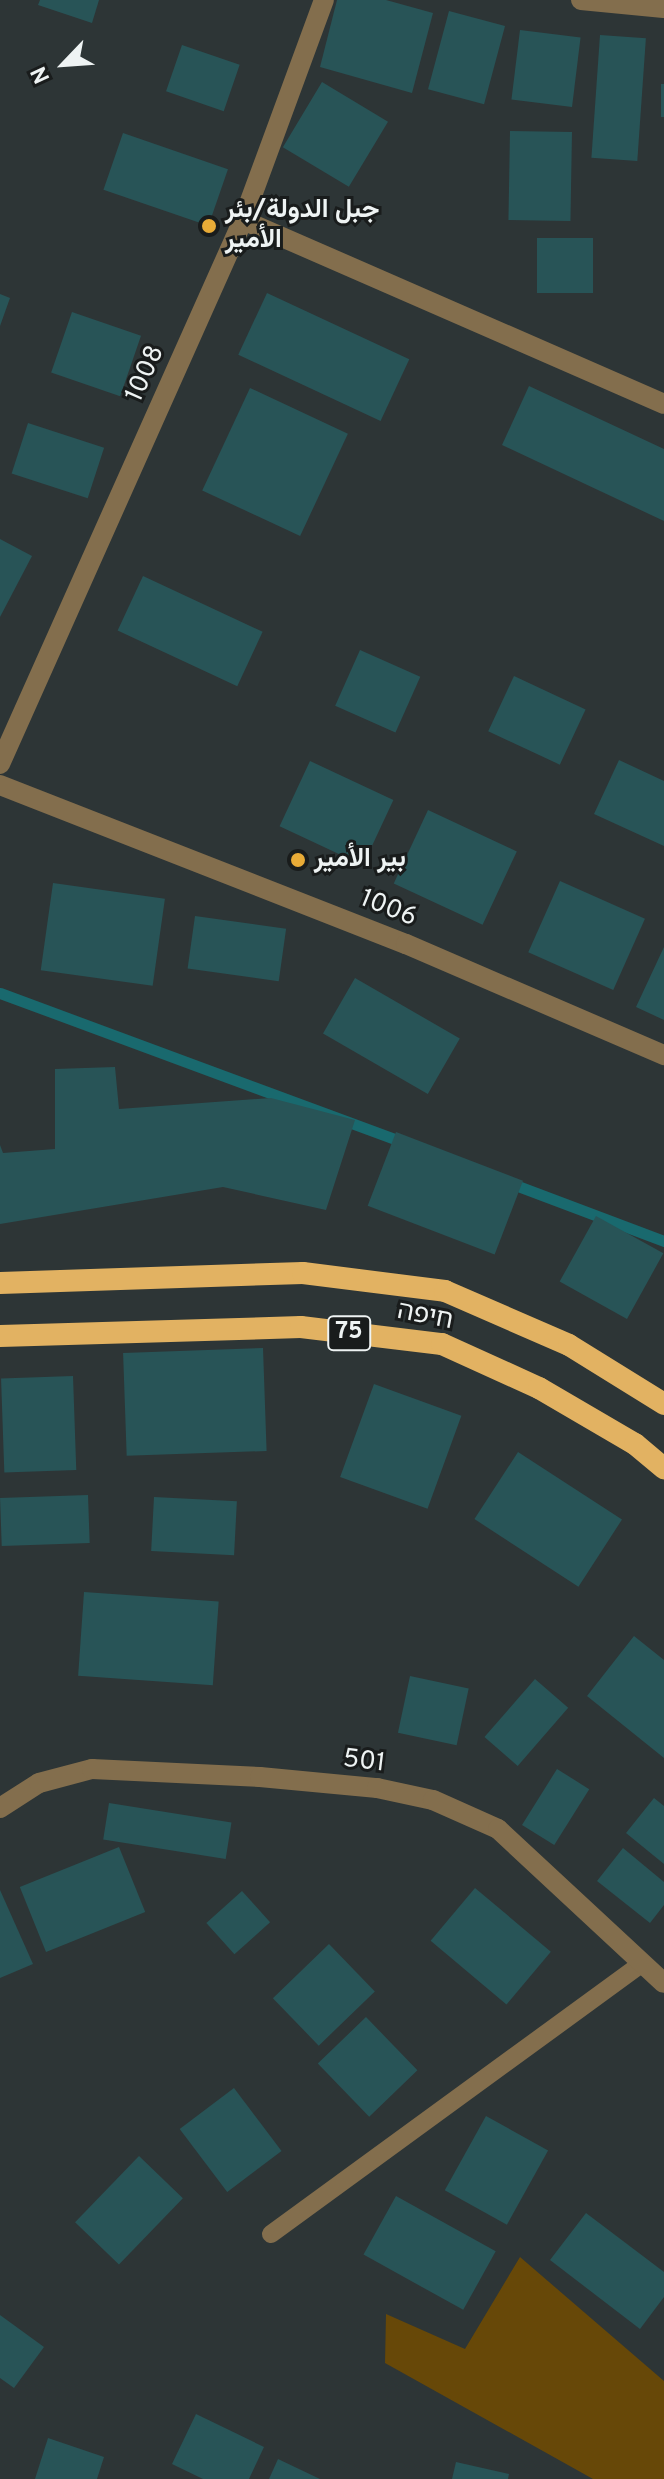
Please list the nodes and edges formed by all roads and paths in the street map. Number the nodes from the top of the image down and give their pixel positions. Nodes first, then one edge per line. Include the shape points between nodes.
1 (324, 0) edge
2 (581, 0) edge
3 (664, 8) edge
4 (243, 220) junction
5 (664, 404) edge
6 (6, 731) edge
7 (0, 764) edge
8 (0, 785) edge
9 (664, 1055) edge
10 (0, 1283) edge
11 (0, 1336) edge
12 (664, 1404) edge
13 (664, 1468) edge
14 (0, 1808) edge
15 (642, 1963) junction
16 (664, 1983) edge
17 (271, 2234) dead end

1 - 4 street, 1008
2 - 3 street
4 - 5 street
4 - 6 street, 1008
6 - 7 street, 1008
8 - 9 street, 1006 via 406,944
10 - 12 highway, חיפה / 75 via 303,1273 445,1291 569,1345
11 - 13 highway, חיפה / 75 via 301,1327 442,1344 539,1388 635,1444
14 - 15 street, 501 via 39,1783 92,1769 260,1777 377,1788 433,1800 498,1829
15 - 16 street, 501
15 - 17 lane

